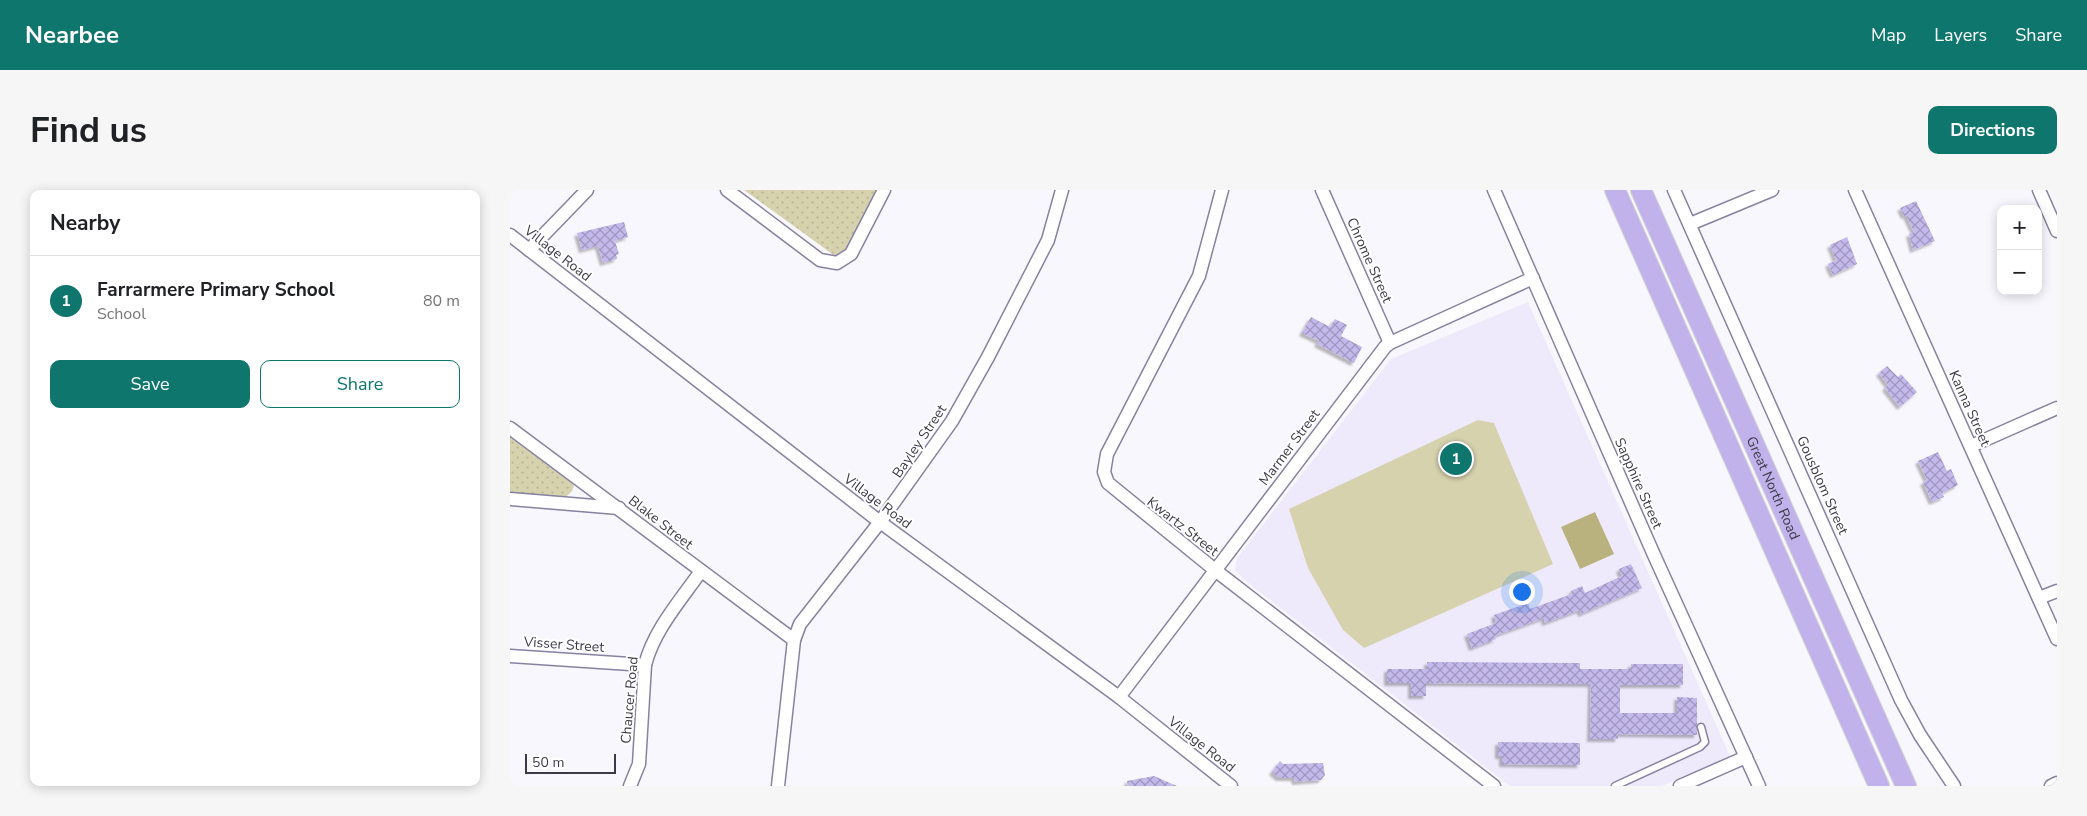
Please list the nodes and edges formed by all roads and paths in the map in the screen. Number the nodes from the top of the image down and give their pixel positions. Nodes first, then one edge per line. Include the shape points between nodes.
1 (587, 190) edge
2 (727, 190) edge
3 (884, 190) edge
4 (1062, 190) edge
5 (1222, 190) edge
6 (1322, 190) edge
7 (1494, 190) edge
8 (1614, 190) edge
9 (1641, 190) edge
10 (1674, 190) edge
11 (1772, 190) edge
12 (1856, 190) edge
13 (2039, 190) edge
14 (1690, 224) junction
15 (2057, 231) edge
16 (510, 235) edge
17 (529, 250) junction
18 (1533, 278) junction
19 (1390, 343) junction
20 (2057, 408) edge
21 (510, 428) edge
22 (1971, 446) junction
23 (510, 499) edge
24 (619, 508) junction
25 (880, 522) junction
26 (1215, 570) junction
27 (701, 571) junction
28 (2057, 591) edge
29 (2039, 598) junction
30 (2057, 639) edge
31 (794, 640) junction
32 (510, 656) edge
33 (645, 665) junction
34 (1118, 697) junction
35 (1702, 727) dead end
36 (1746, 757) junction
37 (2057, 783) edge
38 (630, 786) edge
39 (778, 786) edge
40 (1231, 786) edge
41 (1494, 786) edge
42 (1615, 786) edge
43 (1680, 786) edge
44 (1759, 786) edge
45 (1879, 786) edge
46 (1906, 786) edge
47 (1954, 786) edge
48 (2051, 786) edge

1 - 17 street
2 - 3 street via 820,260 837,263 851,254
4 - 25 street, Bayley Street via 1048,240 988,357 952,421
5 - 26 street, Kwartz Street via 1198,276 1107,454 1104,472 1112,489
6 - 19 street, Chrome Street
7 - 18 street, Sapphire Street
8 - 45 main road, Great North Road
9 - 46 main road, Great North Road
10 - 14 street, Gousblom Street
11 - 14 street
12 - 22 street, Kanna Street
13 - 15 street
14 - 47 street, Gousblom Street via 1901,700
16 - 17 street, Village Road
17 - 25 street, Village Road
18 - 19 street, Marmer Street
18 - 36 street, Sapphire Street
19 - 26 street, Marmer Street via 1324,424
20 - 22 street
21 - 24 street, Blake Street
22 - 29 street, Kanna Street
23 - 24 street
24 - 27 street, Blake Street
25 - 31 street, Bayley Street via 808,612
25 - 34 street, Village Road
26 - 34 street, Marmer Street
26 - 41 street, Kwartz Street
27 - 31 street, Blake Street
27 - 33 street, Chaucer Road via 652,643
28 - 29 street
29 - 30 street, Kanna Street
31 - 39 street, Bayley Street
32 - 33 street, Visser Street
33 - 38 street, Chaucer Road via 639,764
34 - 40 street, Village Road
35 - 42 lane via 1705,742 1700,747
36 - 43 street
36 - 44 street, Sapphire Street
37 - 48 street

